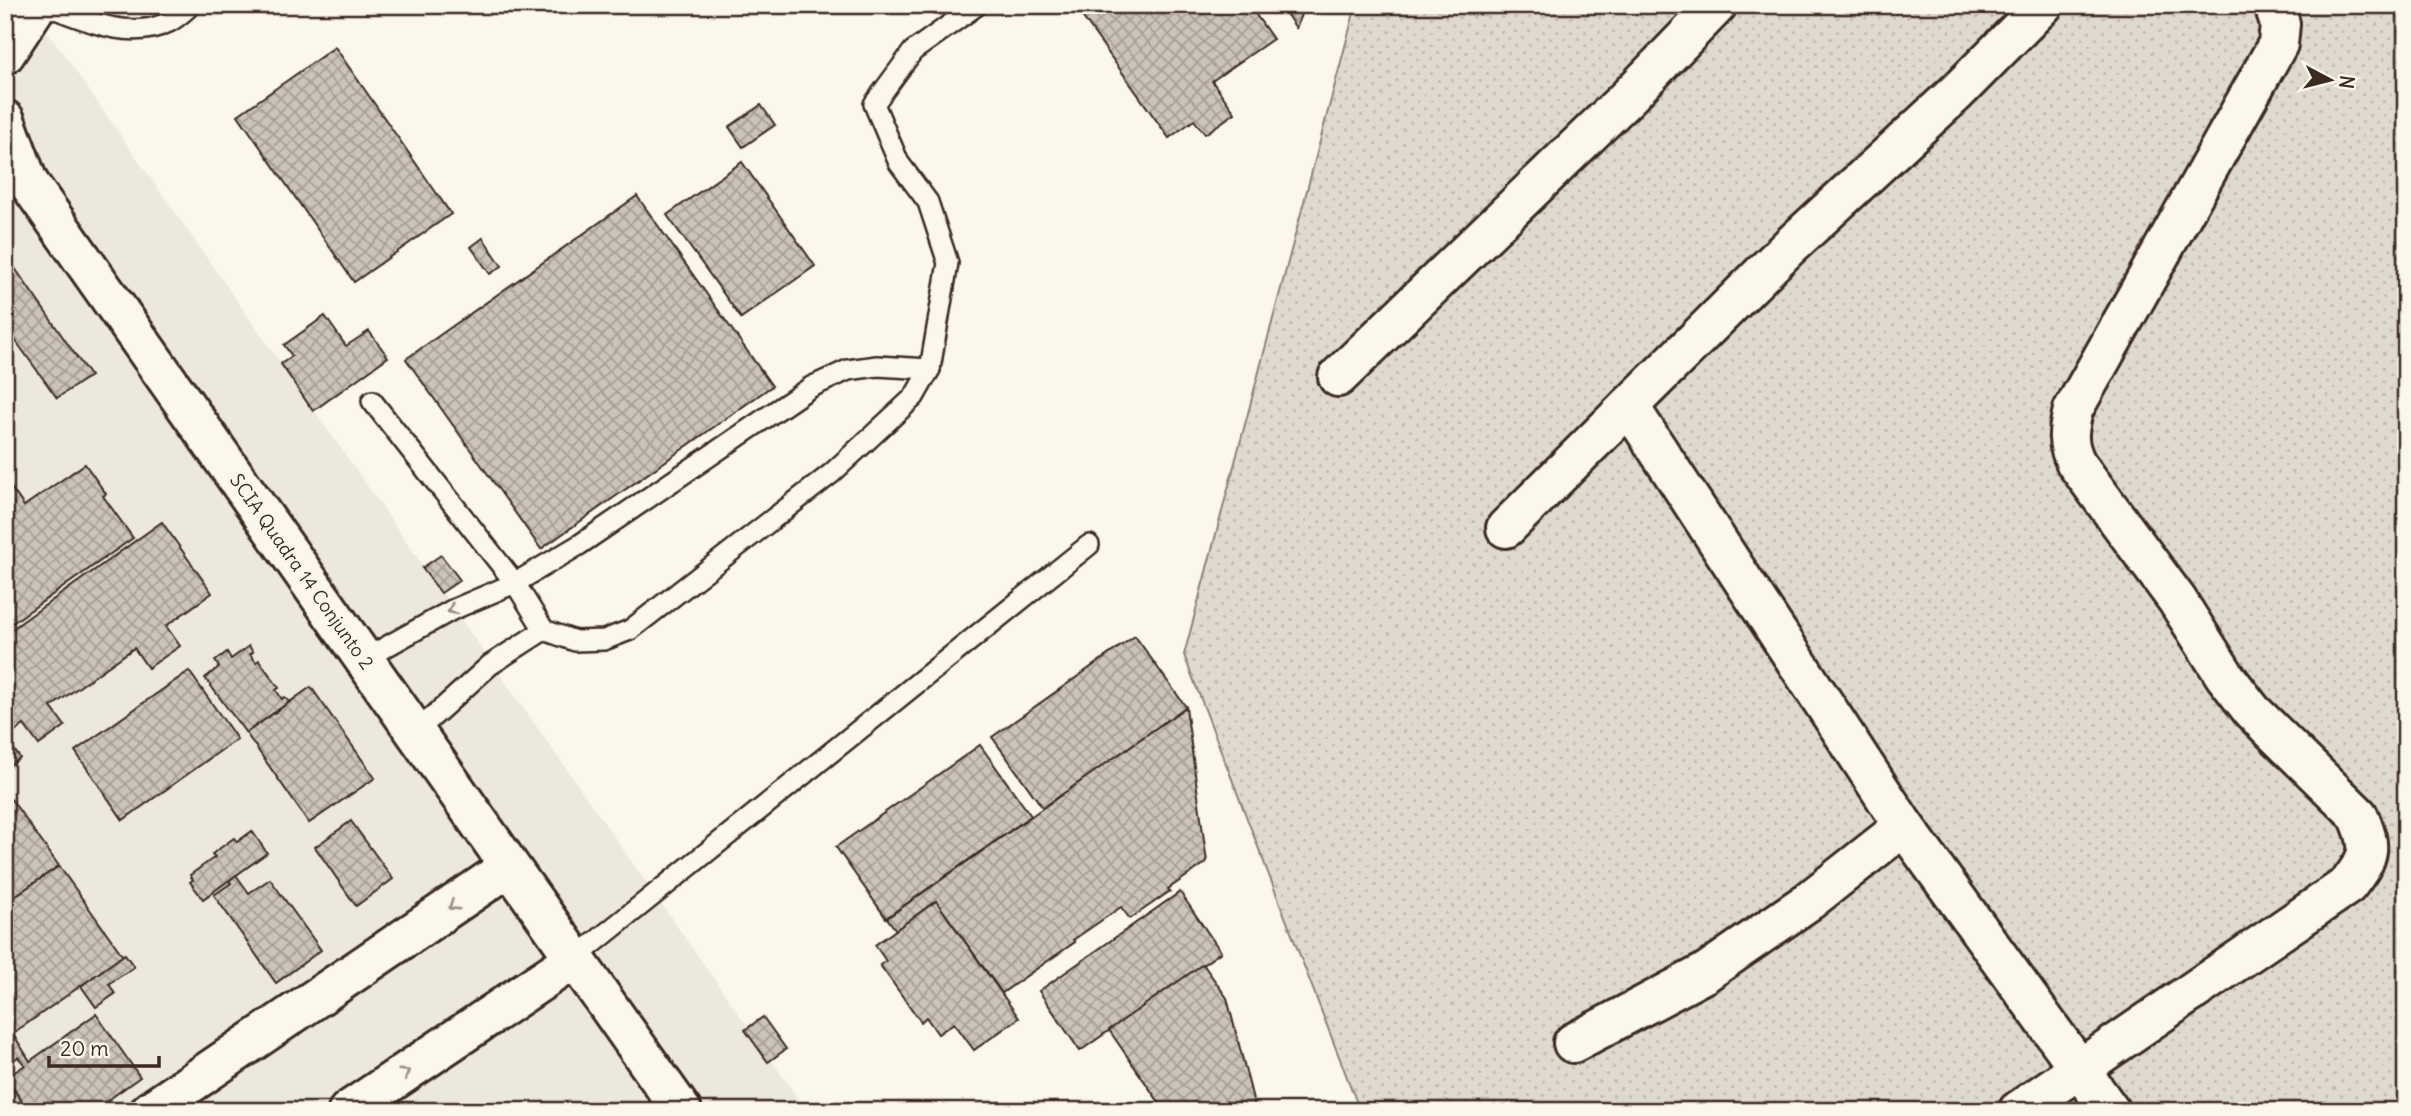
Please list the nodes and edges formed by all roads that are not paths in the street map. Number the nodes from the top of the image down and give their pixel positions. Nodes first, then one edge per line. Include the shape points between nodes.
1 (37, 5) edge
2 (45, 5) edge
3 (191, 5) edge
4 (1717, 5) edge
5 (2043, 5) edge
6 (2274, 5) edge
7 (976, 6) edge
8 (5, 54) edge
9 (5, 120) edge
10 (17, 171) edge
11 (930, 369) junction
12 (1338, 377) dead end
13 (372, 401) dead end
14 (1629, 406) junction
15 (1506, 528) dead end
16 (1089, 545) dead end
17 (515, 583) junction
18 (544, 630) junction
19 (366, 659) junction
20 (417, 731) junction
21 (1904, 826) junction
22 (509, 867) junction
23 (574, 959) junction
24 (1573, 1043) dead end
25 (2080, 1068) junction
26 (150, 1111) edge
27 (348, 1111) edge
28 (682, 1111) edge
29 (2018, 1111) edge
30 (2110, 1111) edge

1 - 8 street
2 - 3 lane via 106,27 142,29 168,22
4 - 12 street
5 - 14 street
6 - 25 street via 2280,24 2278,44 2073,410 2068,447 2252,711 2358,815 2367,836 2365,861 2348,885
7 - 11 lane via 913,51 874,104 899,163 928,202 948,263
9 - 10 street, SCIA Quadra 14 Conjunto 2
10 - 19 street, SCIA Quadra 14 Conjunto 2
11 - 17 lane via 877,366 848,370 811,387 579,545
11 - 18 lane via 914,397 832,473 630,630 604,639 575,641
13 - 17 lane
14 - 15 street
14 - 21 street
16 - 23 lane
17 - 18 lane
17 -> 19 lane via 452,610
18 - 20 lane via 490,665
19 - 20 street, SCIA Quadra 14 Conjunto 2
20 - 22 street, SCIA Quadra 14 Conjunto 2
21 - 24 street via 1809,901 1705,973
21 - 25 street
22 - 23 street, SCIA Quadra 14 Conjunto 2
22 -> 26 street
27 -> 23 street
23 - 28 street, SCIA Quadra 14 Conjunto 2
25 - 29 street
25 - 30 street

